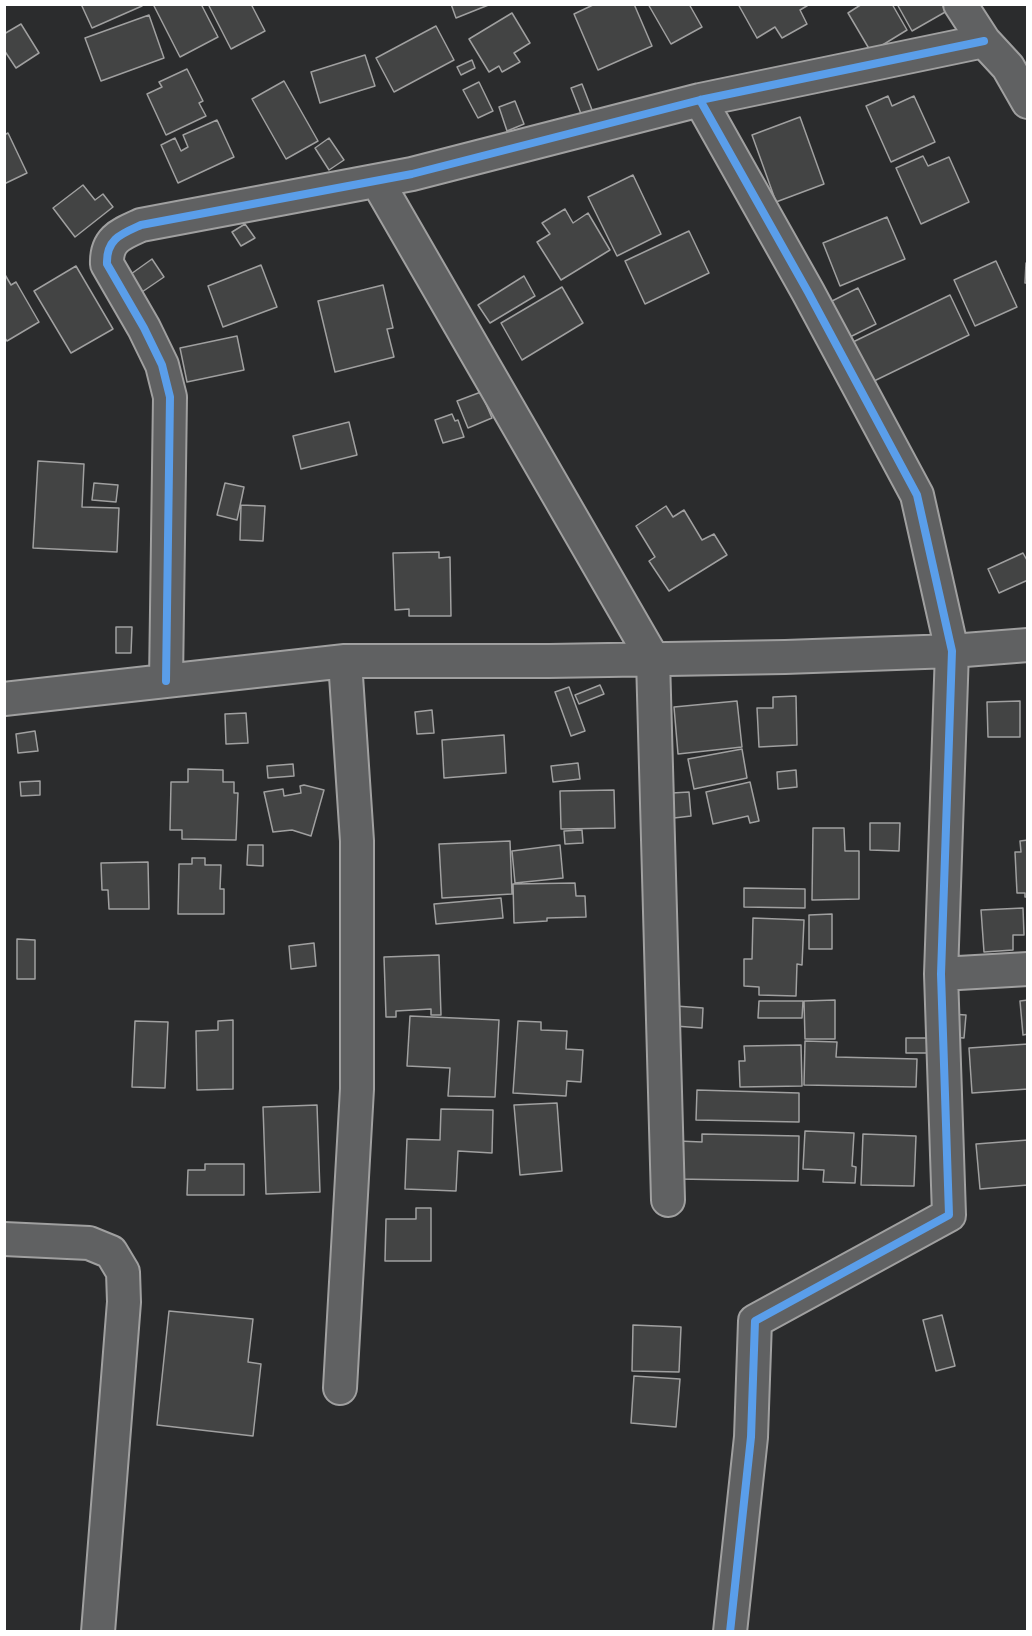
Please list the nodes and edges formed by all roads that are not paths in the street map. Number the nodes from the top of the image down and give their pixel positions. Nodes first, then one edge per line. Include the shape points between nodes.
1 (960, 4) edge
2 (984, 41) junction
3 (1025, 94) edge
4 (700, 100) junction
5 (377, 181) junction
6 (1028, 645) edge
7 (952, 651) junction
8 (653, 658) junction
9 (345, 661) junction
10 (166, 681) junction
11 (4, 699) edge
12 (1028, 969) edge
13 (940, 974) junction
14 (668, 1200) dead end
15 (4, 1239) edge
16 (340, 1388) dead end
17 (98, 1632) edge
18 (730, 1632) edge

1 - 2 street
2 - 3 street via 1008,67
2 - 4 street
4 - 5 street
4 - 7 street via 917,495
5 - 8 street
5 - 10 street via 141,225 116,236 106,253 107,264 162,365 170,397
6 - 7 street
7 - 8 street
7 - 13 street
8 - 9 street
8 - 14 street
9 - 10 street
9 - 16 street via 357,841 357,1089
10 - 11 street
12 - 13 street
13 - 18 street via 949,1215 755,1321 751,1437
15 - 17 street via 88,1243 111,1252 123,1272 124,1302

